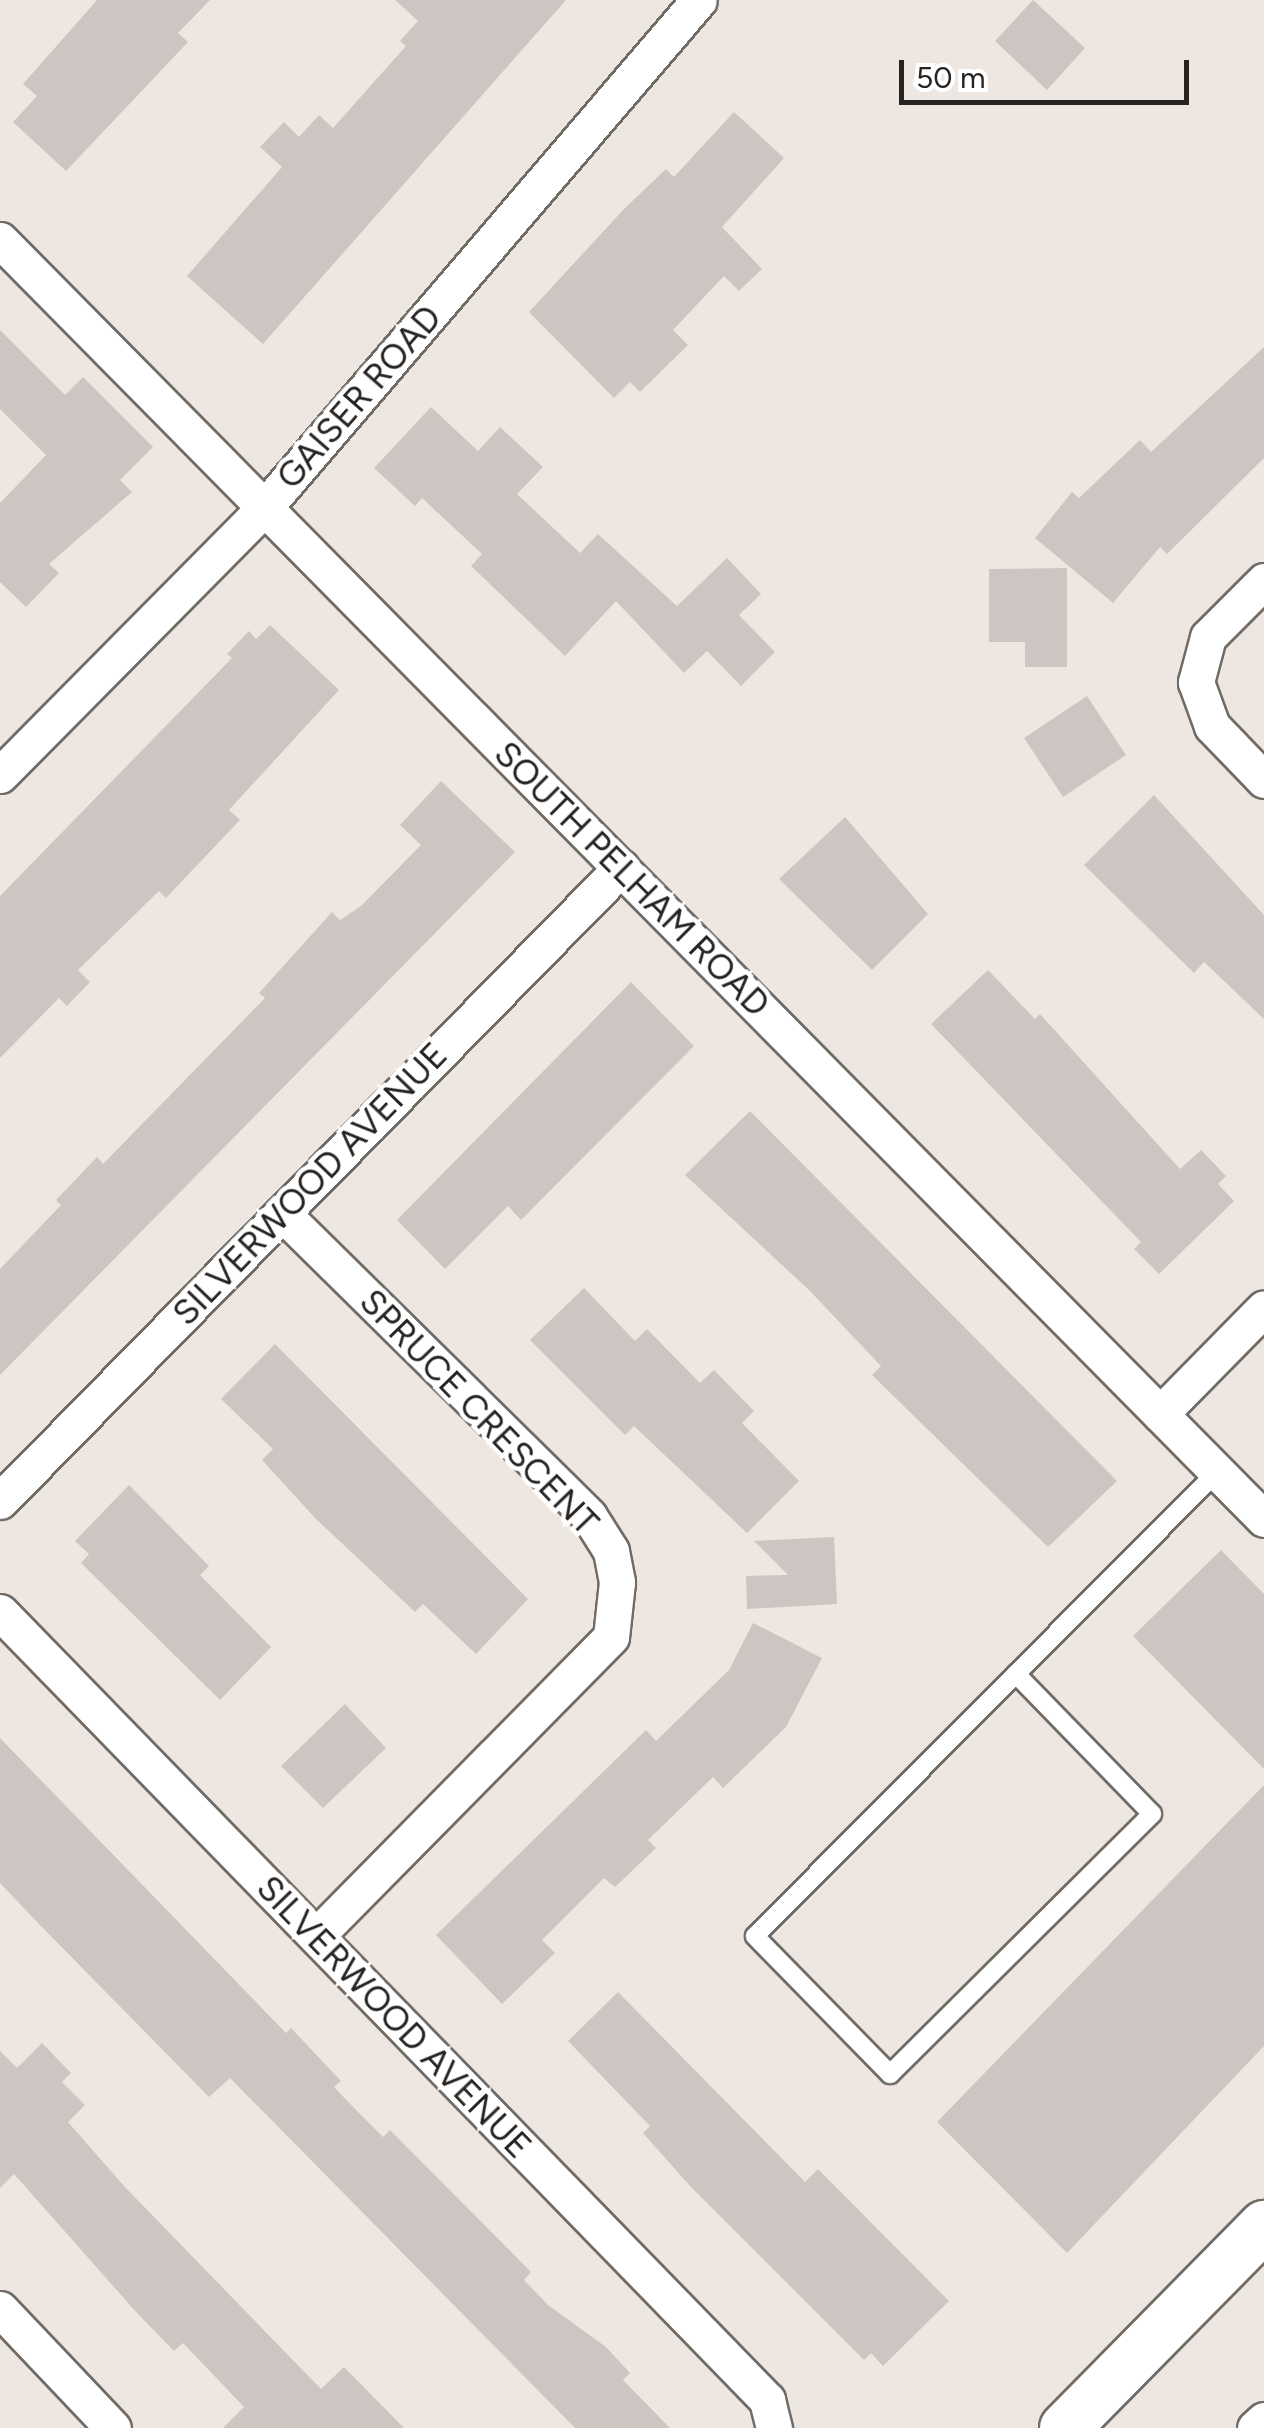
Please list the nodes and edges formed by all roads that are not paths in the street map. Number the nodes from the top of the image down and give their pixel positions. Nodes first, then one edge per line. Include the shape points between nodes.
1 (699, 0) edge
2 (0, 240) edge
3 (265, 506) junction
4 (1264, 581) edge
5 (0, 776) edge
6 (1264, 780) edge
7 (621, 868) junction
8 (282, 1213) junction
9 (1264, 1308) edge
10 (1160, 1414) junction
11 (1217, 1472) junction
12 (0, 1501) edge
13 (1264, 1519) edge
14 (0, 1612) edge
15 (1016, 1674) junction
16 (316, 1936) junction
17 (1264, 2226) edge
18 (0, 2309) edge
19 (1264, 2420) edge
20 (113, 2428) edge
21 (774, 2428) edge
22 (1065, 2428) edge
23 (1256, 2428) edge

1 - 3 street, GAISER ROAD
2 - 3 street, SOUTH PELHAM ROAD
3 - 5 street, GAISER ROAD
3 - 7 street, SOUTH PELHAM ROAD
4 - 6 street via 1208,637 1196,682 1212,726
7 - 8 street, SILVERWOOD AVENUE
7 - 10 street, SOUTH PELHAM ROAD
8 - 12 street, SILVERWOOD AVENUE
8 - 16 street, SPRUCE CRESCENT via 589,1516 611,1551 617,1582 611,1637
9 - 10 street
10 - 11 street, SOUTH PELHAM ROAD
11 - 13 street, SOUTH PELHAM ROAD
11 - 15 lane
14 - 16 street, SILVERWOOD AVENUE
15 - 15 lane via 755,1936 890,2074 1152,1814
16 - 21 street, SILVERWOOD AVENUE via 766,2400
17 - 22 main road
18 - 20 street
19 - 23 street

